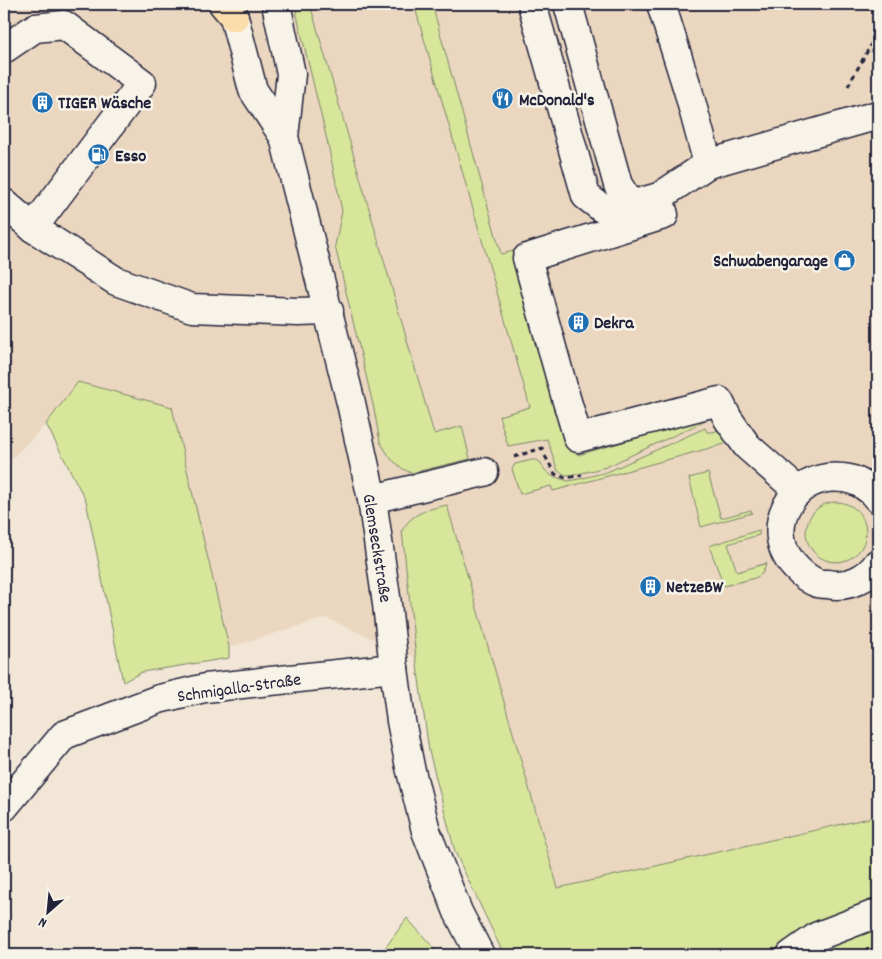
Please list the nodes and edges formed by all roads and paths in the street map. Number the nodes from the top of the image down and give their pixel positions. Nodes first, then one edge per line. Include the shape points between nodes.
1 (276, 4) edge
2 (532, 4) edge
3 (568, 4) edge
4 (662, 4) edge
5 (229, 8) edge
6 (878, 32) edge
7 (4, 48) edge
8 (878, 115) edge
9 (823, 131) junction
10 (284, 136) junction
11 (708, 164) junction
12 (660, 197) junction
13 (4, 203) edge
14 (631, 205) junction
15 (33, 228) junction
16 (329, 311) junction
17 (484, 472) dead end
18 (873, 488) edge
19 (798, 491) junction
20 (372, 499) junction
21 (878, 563) edge
22 (394, 668) junction
23 (4, 807) edge
24 (878, 913) edge
25 (480, 955) edge
26 (791, 955) edge

1 - 10 street, Glemseckstraße via 291,74
2 - 14 street via 586,196 603,209
3 - 14 street via 618,185
4 - 11 street
5 - 10 street, Glemseckstraße via 253,90
6 - 9 path
7 - 15 street via 35,28 64,24 142,83
8 - 9 street
9 - 11 street
10 - 16 street, Glemseckstraße
11 - 12 street
12 - 14 street
12 - 19 street via 664,215 527,258 578,438 719,401 747,446
13 - 15 street
15 - 16 street via 116,281 192,308
16 - 20 street, Glemseckstraße
17 - 20 street
18 - 19 street via 835,476 821,478
19 - 21 street via 787,503 780,534 783,550 802,574 816,582 848,584 863,578
20 - 22 street, Glemseckstraße
22 - 23 street, Schmigalla-Straße via 205,688 159,699 64,736
22 - 25 street, Glemseckstraße via 410,767 426,830 458,912
24 - 26 street via 818,936

